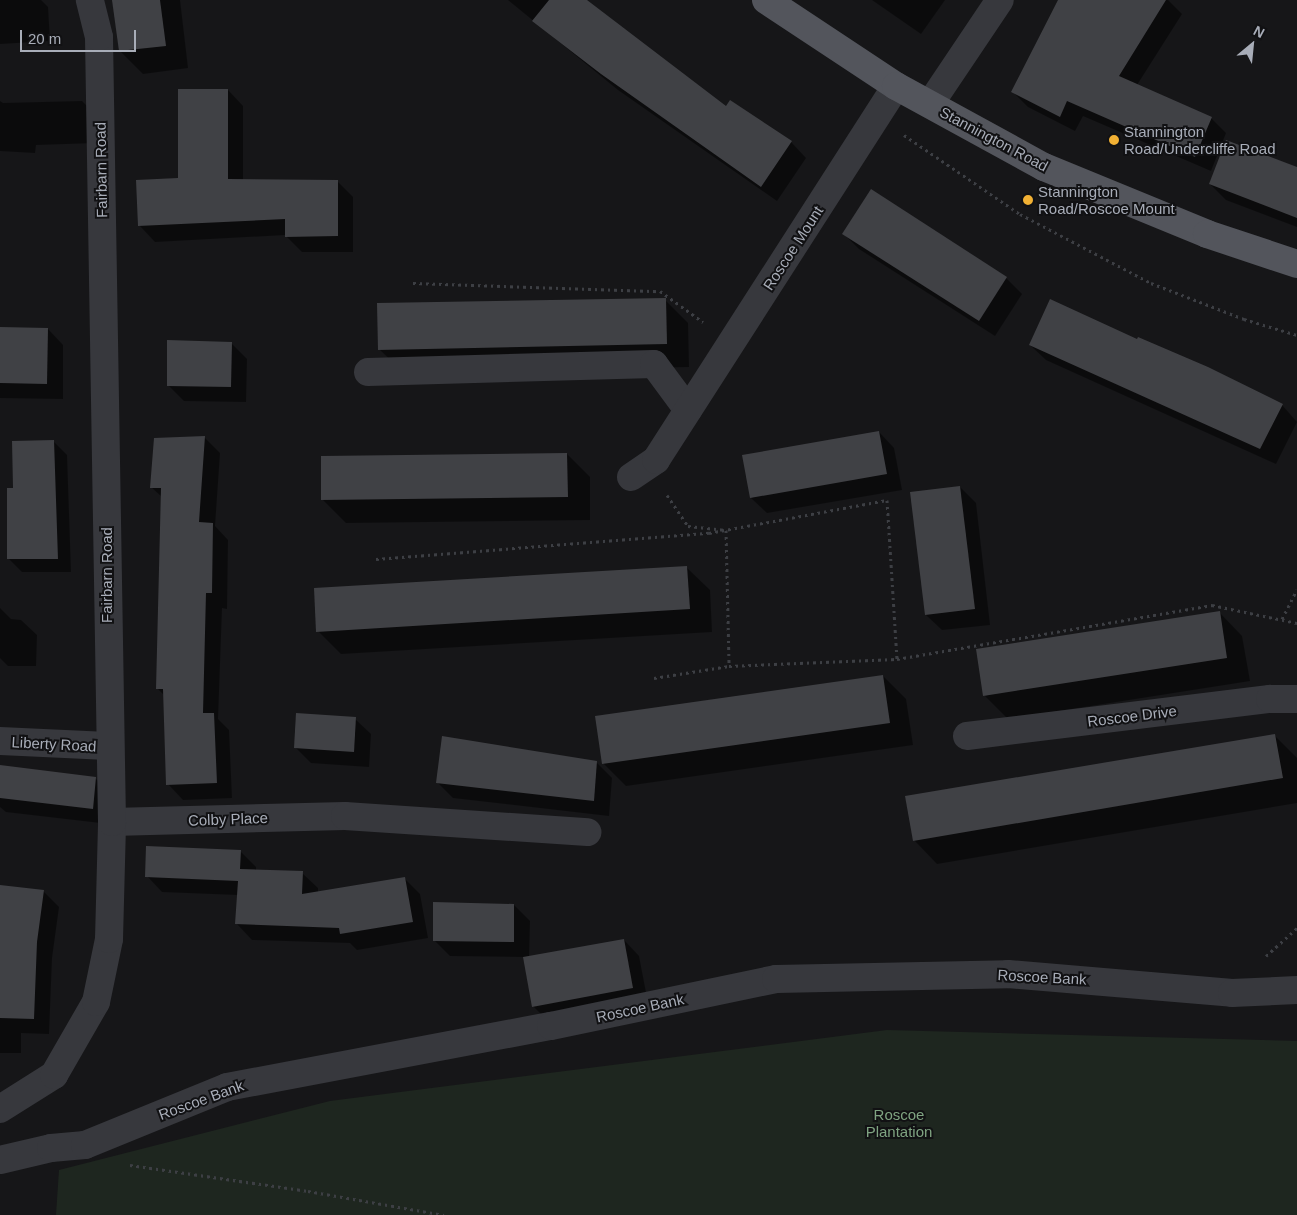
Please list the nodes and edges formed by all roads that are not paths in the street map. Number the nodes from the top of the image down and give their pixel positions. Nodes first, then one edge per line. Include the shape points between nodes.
1 (90, 0) edge
2 (766, 0) edge
3 (1000, 0) edge
4 (896, 86) junction
5 (930, 104) junction
6 (1297, 264) edge
7 (368, 372) dead end
8 (688, 410) junction
9 (631, 478) dead end
10 (1297, 699) edge
11 (967, 736) dead end
12 (0, 741) edge
13 (108, 746) junction
14 (112, 822) junction
15 (587, 832) dead end
16 (1297, 990) edge
17 (0, 1109) edge
18 (0, 1160) edge

1 - 13 street, Fairbarn Road via 99,47
2 - 4 main road, Stannington Road
3 - 5 street
4 - 5 main road, Stannington Road
4 - 8 street, Roscoe Mount
5 - 6 main road, Stannington Road via 1044,167 1082,184 1208,234
7 - 8 street via 654,364
8 - 9 street, Roscoe Mount via 656,460
10 - 11 street, Roscoe Drive
12 - 13 street, Liberty Road
13 - 14 street, Fairbarn Road
14 - 15 street, Colby Place via 345,816
14 - 17 street, Fairbarn Road via 108,939 96,1002 54,1075
16 - 18 street, Roscoe Bank via 1232,993 1008,974 776,979 227,1088 84,1146 51,1148

